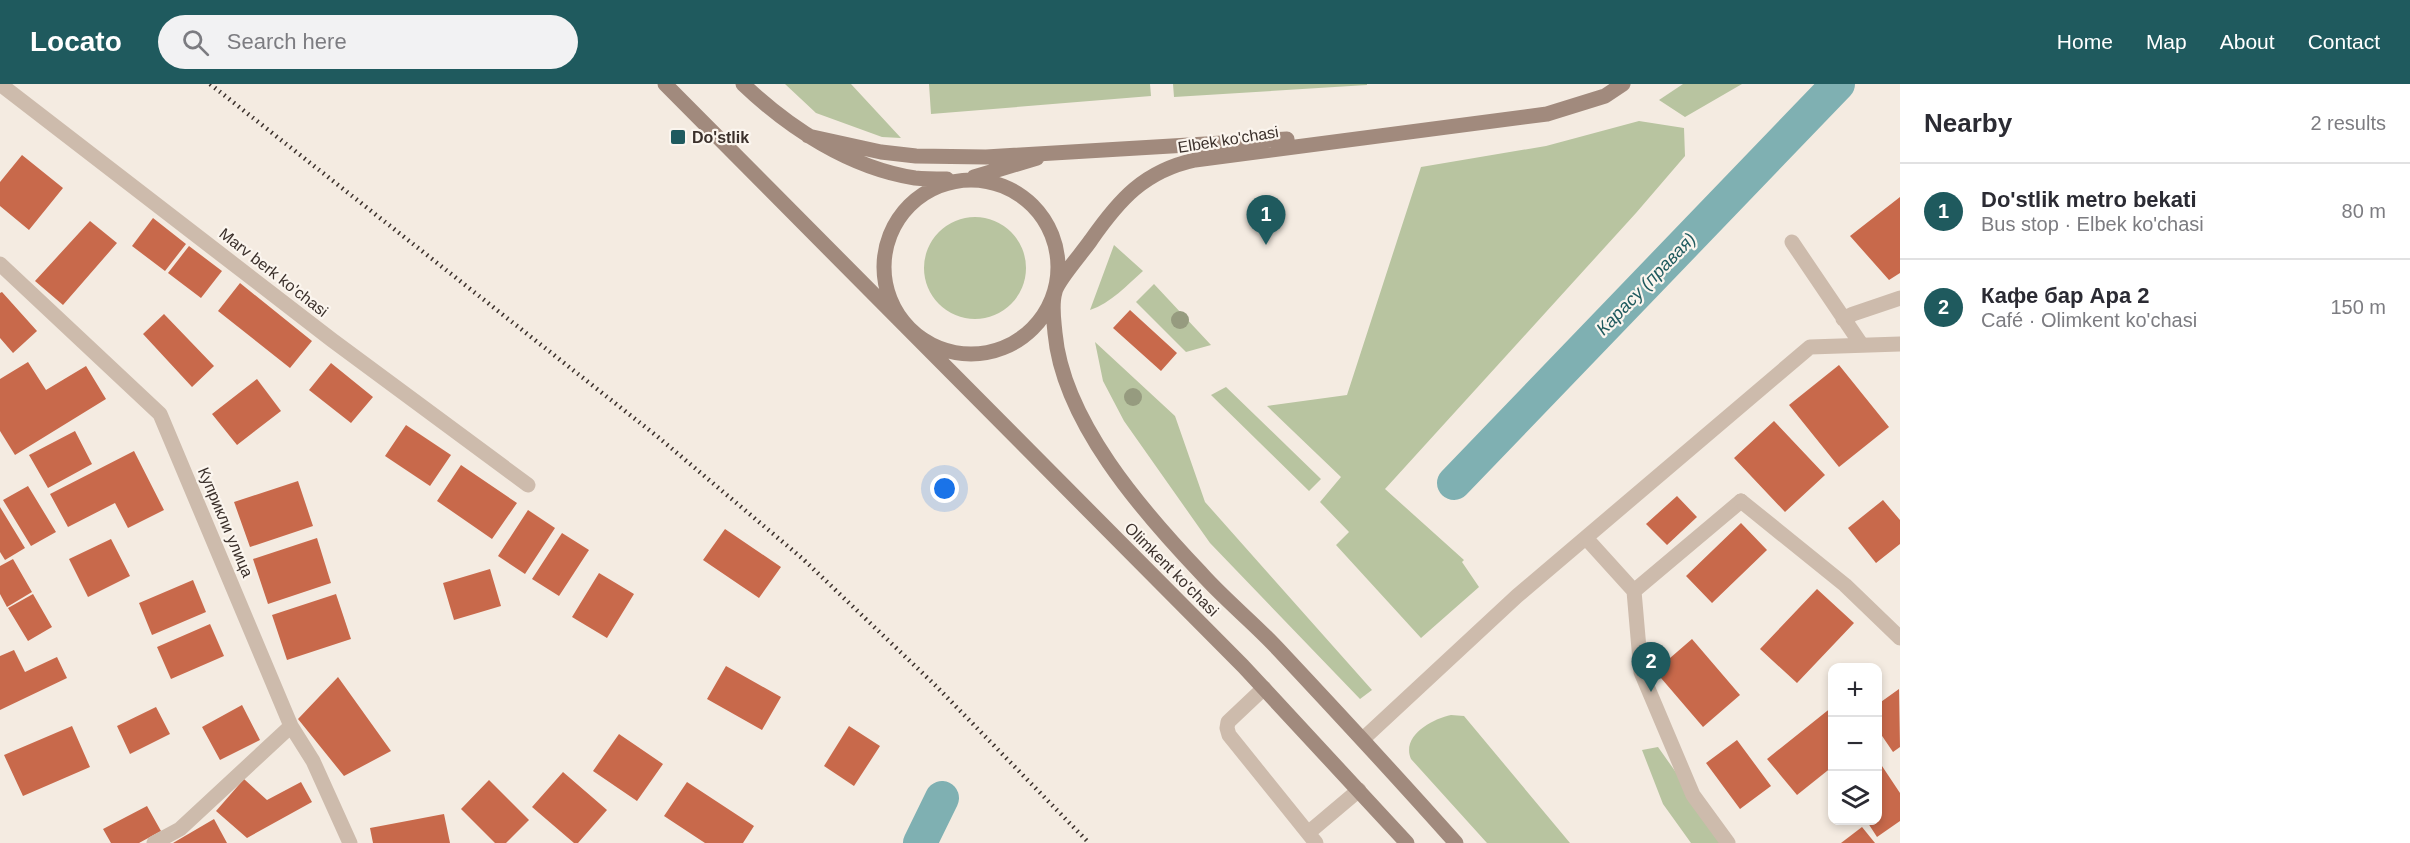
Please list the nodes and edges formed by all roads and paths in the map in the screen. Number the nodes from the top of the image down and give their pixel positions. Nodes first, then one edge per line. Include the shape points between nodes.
1 (0, 84) edge
2 (665, 84) edge
3 (743, 84) edge
4 (1623, 84) edge
5 (1392, 133) junction
6 (808, 136) junction
7 (1060, 151) junction
8 (966, 180) junction
9 (1792, 242) dead end
10 (0, 264) edge
11 (1055, 291) junction
12 (1900, 298) edge
13 (1843, 319) junction
14 (906, 326) junction
15 (1861, 344) junction
16 (1900, 344) edge
17 (528, 485) dead end
18 (1586, 538) junction
19 (1634, 591) junction
20 (1900, 638) edge
21 (1264, 688) junction
22 (291, 726) junction
23 (1364, 739) junction
24 (1359, 790) junction
25 (1312, 838) edge
26 (154, 843) edge
27 (350, 843) edge
28 (1407, 843) edge
29 (1456, 843) edge
30 (1728, 843) edge

1 - 17 street, Marv berk ko'chasi via 332,340
2 - 14 main road
3 - 6 main road, Elbek ko'chasi
4 - 5 main road, Elbek ko'chasi via 1605,96 1547,114
5 - 7 main road, Elbek ko'chasi
5 - 11 main road, Elbek ko'chasi via 1195,160 1165,168 1137,186 1113,211
6 - 7 main road, Elbek ko'chasi via 916,156
6 - 8 main road, Elbek ko'chasi via 888,171 915,178
7 - 8 main road, Elbek ko'chasi
8 - 11 main road via 1006,187 1030,202 1039,213 1057,250
8 - 14 main road via 923,193 893,227 885,248 883,271 890,300
9 - 13 street
10 - 22 street, Куприкли улица via 160,414
11 - 14 main road via 1031,330 991,352 951,352 927,342
11 - 23 main road, Olimkent ko'chasi via 1059,364 1083,420 1114,469 1201,574
12 - 13 street
13 - 15 street
14 - 21 main road, Olimkent ko'chasi
15 - 16 street
15 - 18 street via 1810,348
18 - 19 street
18 - 23 street via 1517,596
19 - 20 street via 1741,501 1845,585
19 - 30 street via 1641,672 1693,795
21 - 24 main road, Olimkent ko'chasi
21 - 25 street via 1228,722 1229,735
22 - 26 street via 180,828
22 - 27 street, Куприкли улица via 313,761
23 - 29 main road, Olimkent ko'chasi
24 - 25 street
24 - 28 main road, Olimkent ko'chasi

